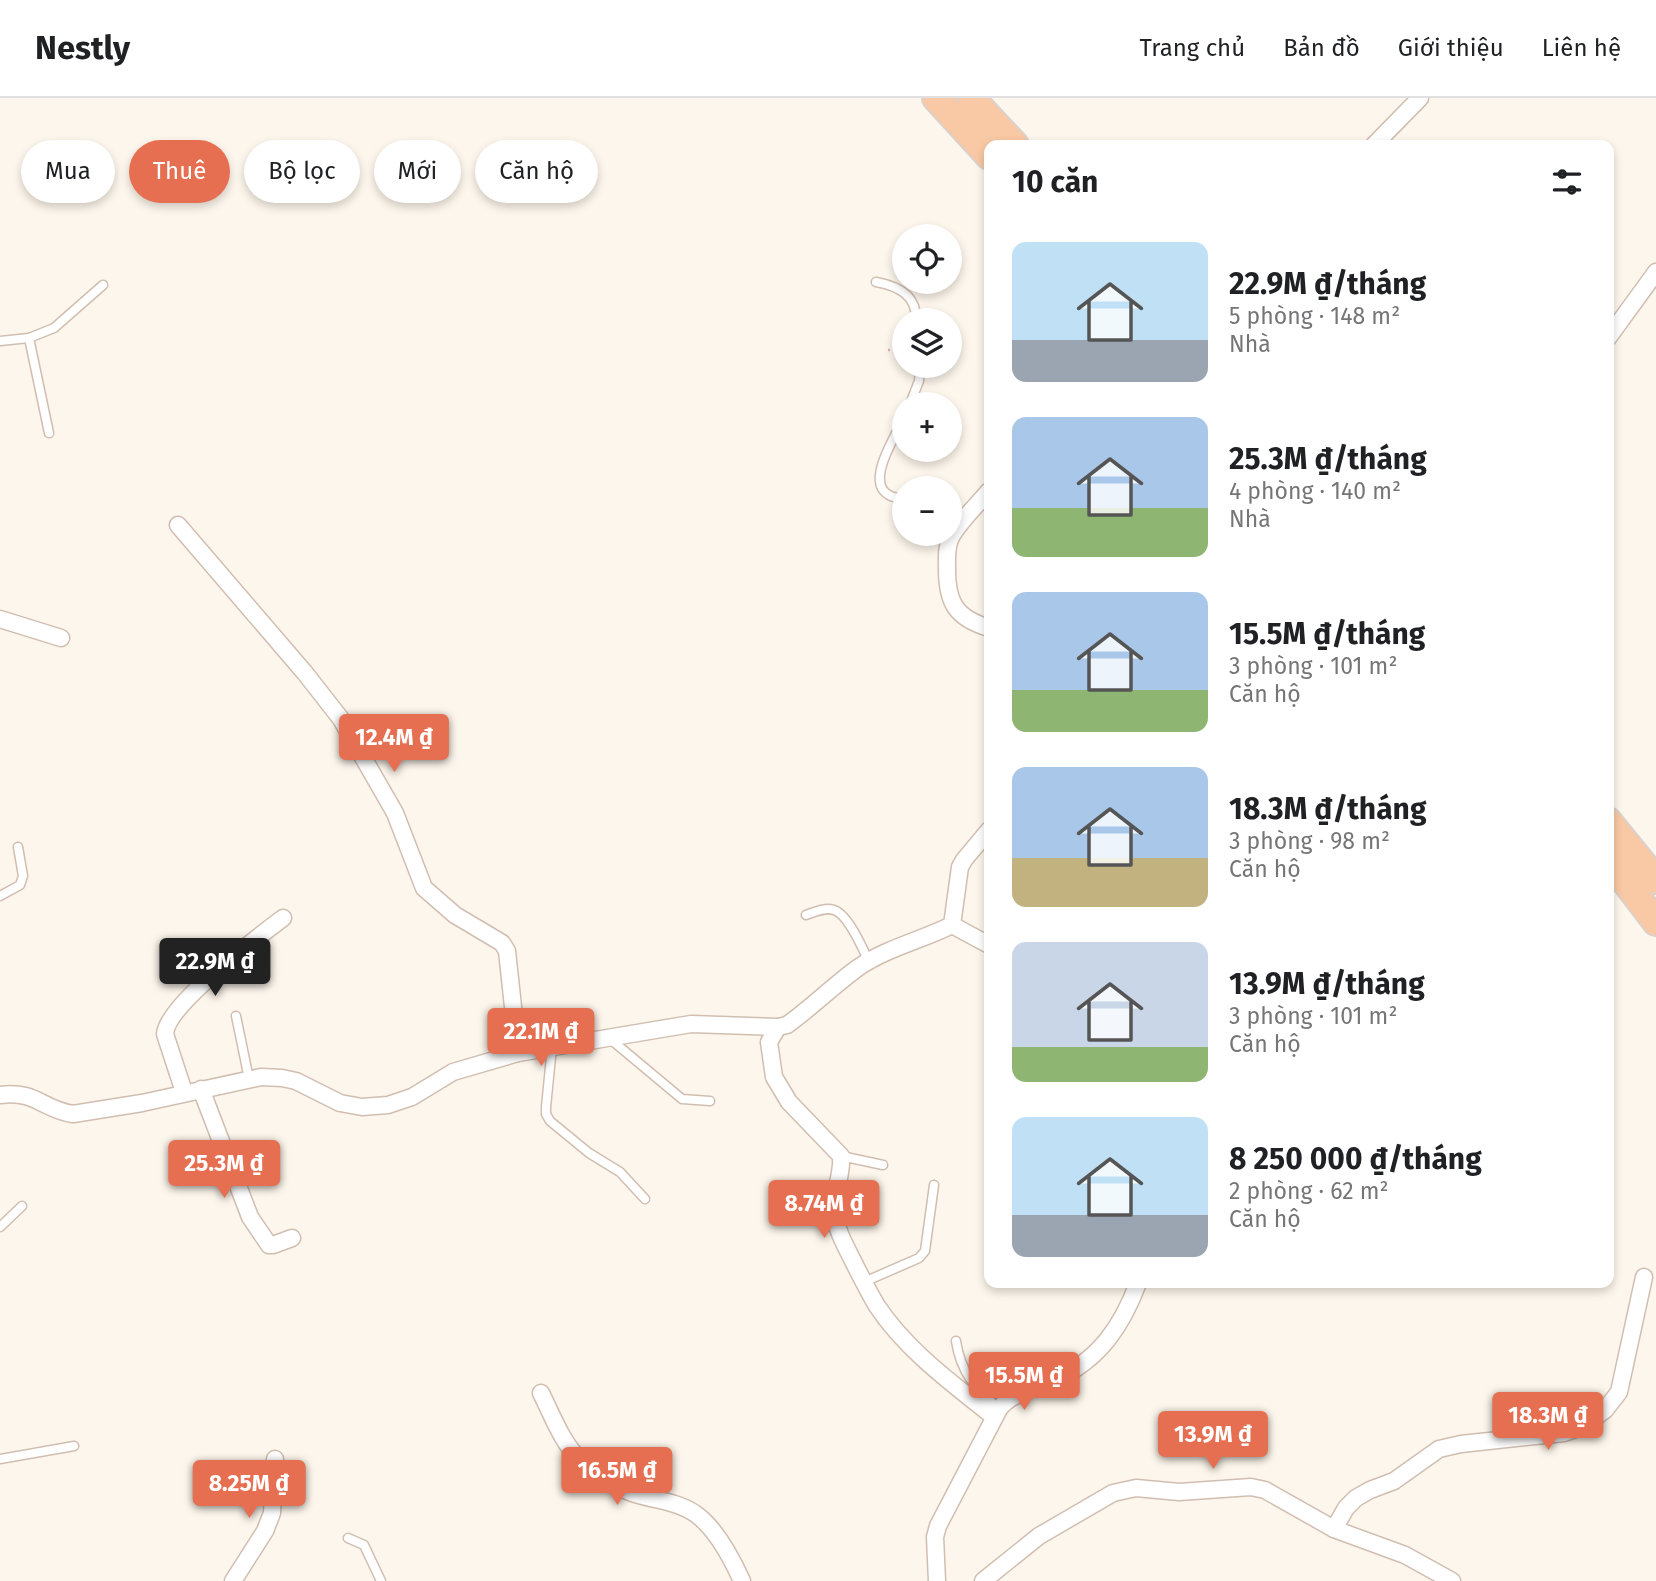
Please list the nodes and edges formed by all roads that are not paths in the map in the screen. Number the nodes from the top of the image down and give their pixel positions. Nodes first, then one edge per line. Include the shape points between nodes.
1 (936, 98) edge
2 (971, 98) edge
3 (1420, 98) edge
4 (1010, 140) edge
5 (1379, 140) edge
6 (984, 151) edge
7 (1656, 272) edge
8 (876, 282) dead end
9 (103, 285) dead end
10 (915, 308) edge
11 (1614, 330) edge
12 (29, 338) junction
13 (0, 341) edge
14 (49, 433) dead end
15 (892, 443) edge
16 (892, 496) edge
17 (984, 497) edge
18 (962, 522) edge
19 (178, 525) dead end
20 (948, 546) edge
21 (0, 619) edge
22 (984, 627) edge
23 (61, 638) dead end
24 (1614, 828) edge
25 (984, 836) edge
26 (18, 848) dead end
27 (1614, 867) edge
28 (1656, 880) edge
29 (0, 896) edge
30 (806, 915) dead end
31 (283, 918) dead end
32 (1656, 922) edge
33 (953, 925) junction
34 (984, 942) edge
35 (869, 962) junction
36 (236, 1016) dead end
37 (778, 1027) junction
38 (609, 1038) junction
39 (552, 1047) junction
40 (518, 1053) junction
41 (249, 1079) junction
42 (201, 1089) junction
43 (184, 1092) junction
44 (0, 1095) edge
45 (710, 1101) dead end
46 (841, 1156) junction
47 (883, 1166) dead end
48 (933, 1185) dead end
49 (645, 1199) dead end
50 (22, 1206) dead end
51 (0, 1227) edge
52 (292, 1238) dead end
53 (1644, 1277) dead end
54 (864, 1282) junction
55 (1136, 1288) edge
56 (956, 1341) dead end
57 (541, 1393) dead end
58 (996, 1413) junction
59 (74, 1446) dead end
60 (0, 1459) edge
61 (275, 1459) dead end
62 (1334, 1530) junction
63 (348, 1538) dead end
64 (233, 1581) edge
65 (381, 1581) edge
66 (742, 1581) edge
67 (936, 1581) edge
68 (983, 1581) edge
69 (1452, 1581) edge

1 - 6 highway
2 - 4 highway
3 - 5 street
7 - 11 street
8 - 10 lane via 904,291
9 - 12 lane via 54,328
12 - 13 lane
12 - 14 lane
15 - 16 lane via 878,478 886,494
17 - 18 street
19 - 40 street via 341,719 394,813 424,888 456,915 502,943 507,951
20 - 22 street via 947,590 955,608 971,623
21 - 23 street
24 - 28 highway
25 - 33 street via 960,867
26 - 29 lane via 20,885
27 - 32 highway
30 - 35 lane via 830,909 842,914
31 - 43 street via 197,990 166,1027
33 - 34 street
33 - 35 street
35 - 37 street via 788,1025
36 - 41 lane
37 - 38 street via 704,1023
37 - 46 street via 769,1042 774,1077 789,1102
38 - 39 street
38 - 45 lane via 682,1099
39 - 40 street
39 - 49 lane via 546,1107 550,1121 620,1172
40 - 41 street via 453,1072 412,1097 388,1105 362,1107 340,1102 282,1077
41 - 42 street
42 - 43 street
42 - 52 street via 250,1217 269,1245
43 - 44 street via 73,1114 26,1094
46 - 47 lane
46 - 54 street via 835,1215
48 - 54 lane via 925,1251 919,1258
50 - 51 lane
53 - 62 street via 1619,1392 1605,1410 1584,1426 1564,1433 1439,1449 1394,1481 1356,1498
54 - 58 street via 878,1307 923,1358
55 - 58 street via 1125,1314 1092,1359 1058,1379 1013,1396
56 - 58 lane via 966,1374
57 - 66 street via 568,1447 583,1463 623,1489 698,1515
58 - 67 street via 938,1526
59 - 60 lane
61 - 64 street via 272,1513
62 - 68 street via 1265,1490 1251,1487 1179,1492 1136,1488 1113,1493 1039,1536
62 - 69 street via 1405,1555
63 - 65 lane via 364,1545

